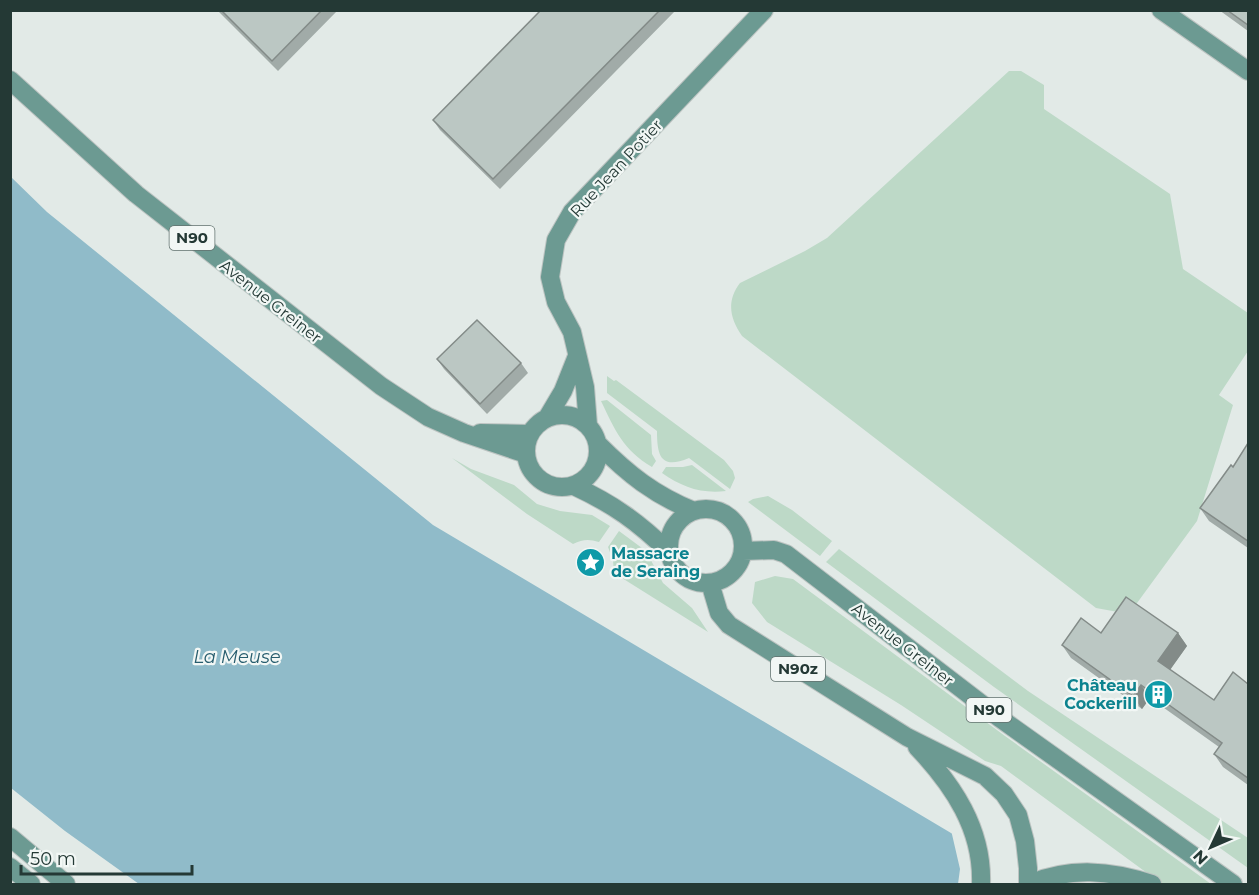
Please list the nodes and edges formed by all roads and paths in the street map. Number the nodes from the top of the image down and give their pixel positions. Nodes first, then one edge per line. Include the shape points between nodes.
1 (764, 10) edge
2 (1161, 10) edge
3 (1248, 70) edge
4 (10, 80) edge
5 (577, 356) junction
6 (547, 418) junction
7 (588, 424) junction
8 (464, 433) junction
9 (530, 434) junction
10 (598, 444) junction
11 (526, 454) junction
12 (574, 486) junction
13 (694, 511) junction
14 (743, 551) junction
15 (669, 552) junction
16 (710, 583) junction
17 (907, 737) junction
18 (10, 837) edge
19 (10, 867) edge
20 (1028, 879) edge
21 (31, 885) edge
22 (66, 885) edge
23 (981, 885) edge
24 (1152, 885) edge
25 (1233, 885) edge

1 - 5 main road, Rue Jean Potier via 572,212 556,240 550,277 556,302 573,332
2 - 3 main road
4 - 8 main road, Avenue Greiner / N90 via 136,195 338,354 404,402
5 - 6 main road
5 - 7 main road, Rue Jean Potier
6 - 7 main road via 568,415
6 - 9 main road
7 - 10 main road
8 - 9 main road, Avenue Greiner / N90
8 - 11 main road, Avenue Greiner / N90
9 - 11 main road
10 - 12 main road via 597,465 583,482
10 - 13 main road via 622,468 666,500
11 - 12 main road via 528,465 542,482 563,488
12 - 15 main road via 625,513
13 - 14 main road via 712,510 729,518 737,527
13 - 15 main road via 674,527
14 - 16 main road via 731,573
14 - 25 main road, Avenue Greiner / N90 via 763,549 786,554 1001,719
15 - 16 main road via 672,563 688,579
16 - 17 main road, N90z via 719,614 729,625
17 - 20 main road, N90z via 985,776 1004,794 1018,815
17 - 23 main road, N90z via 937,768 964,808 980,859
18 - 22 main road
19 - 21 main road
20 - 24 main road, N90z via 1097,872

